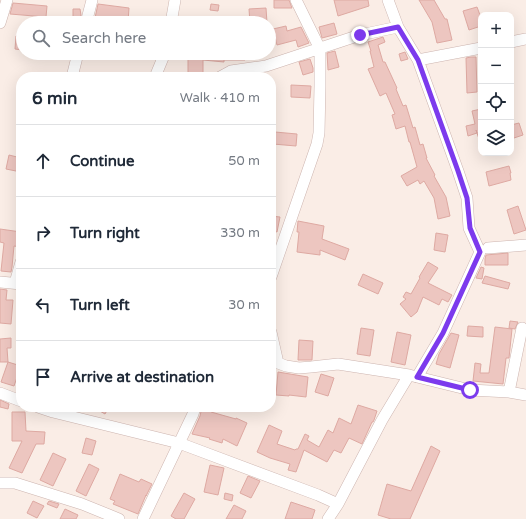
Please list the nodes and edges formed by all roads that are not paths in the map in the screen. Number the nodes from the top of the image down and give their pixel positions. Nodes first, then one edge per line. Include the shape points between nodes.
1 (7, 0) edge
2 (92, 0) edge
3 (175, 0) edge
4 (296, 0) edge
5 (388, 0) edge
6 (88, 16) edge
7 (172, 16) edge
8 (0, 23) edge
9 (398, 27) junction
10 (526, 39) edge
11 (514, 41) edge
12 (320, 49) junction
13 (478, 49) edge
14 (76, 60) edge
15 (162, 60) edge
16 (418, 60) junction
17 (73, 72) edge
18 (157, 72) edge
19 (240, 72) edge
20 (526, 245) edge
21 (488, 248) dead end
22 (276, 263) edge
23 (0, 282) edge
24 (16, 284) edge
25 (522, 328) dead end
26 (276, 354) edge
27 (413, 376) junction
28 (509, 392) junction
29 (0, 393) edge
30 (526, 395) edge
31 (16, 399) edge
32 (62, 412) edge
33 (194, 412) edge
34 (179, 443) junction
35 (0, 483) edge
36 (338, 504) junction
37 (119, 519) edge
38 (143, 519) edge
39 (328, 519) edge

1 - 8 street
2 - 6 street
3 - 7 street
4 - 12 street
5 - 9 street
9 - 12 street via 360,35
9 - 16 street
10 - 11 street
12 - 19 street
12 - 22 street via 317,144
13 - 16 street
14 - 17 street
15 - 18 street
16 - 27 street via 467,198 470,228 480,252 443,333
20 - 21 street
23 - 24 street
25 - 28 street
26 - 27 street via 278,363 286,366 299,368 338,364
27 - 28 street via 470,390
27 - 36 street via 382,420
28 - 30 street
29 - 31 street
32 - 34 street
33 - 34 street
34 - 36 street
34 - 38 street
35 - 37 street via 15,483 82,504
36 - 39 street

